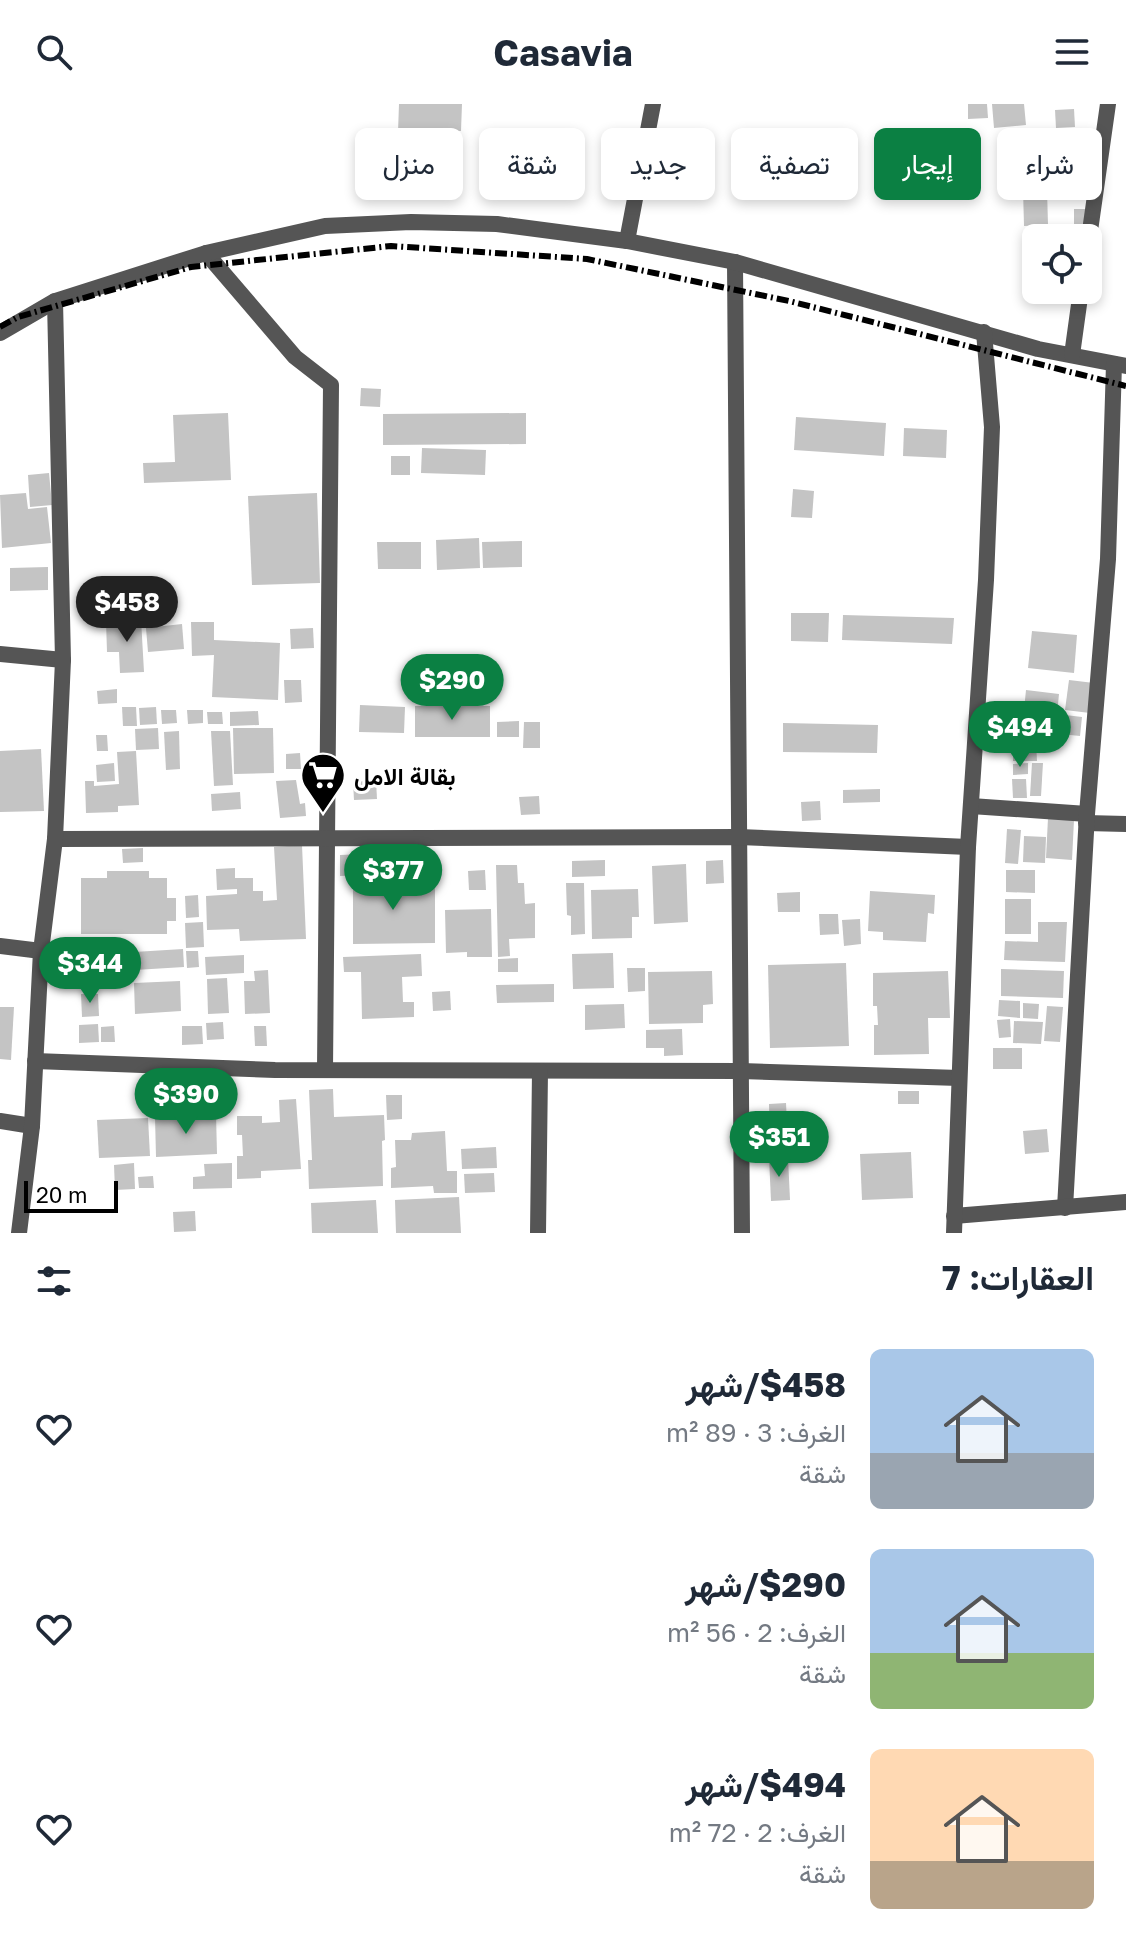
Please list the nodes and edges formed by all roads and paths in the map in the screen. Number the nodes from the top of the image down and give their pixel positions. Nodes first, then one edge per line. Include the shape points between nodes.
1 (653, 104) edge
2 (1108, 104) edge
3 (1091, 224) edge
4 (627, 241) junction
5 (206, 253) junction
6 (735, 262) junction
7 (55, 301) junction
8 (1079, 304) edge
9 (984, 332) junction
10 (0, 333) edge
11 (1072, 355) junction
12 (1120, 365) edge
13 (0, 654) edge
14 (63, 660) junction
15 (971, 806) junction
16 (1087, 818) junction
17 (1126, 824) edge
18 (739, 837) junction
19 (328, 838) junction
20 (55, 839) junction
21 (968, 847) junction
22 (0, 946) edge
23 (41, 951) junction
24 (35, 1061) junction
25 (325, 1070) junction
26 (540, 1071) junction
27 (741, 1071) junction
28 (959, 1078) junction
29 (0, 1121) edge
30 (32, 1126) junction
31 (1126, 1202) edge
32 (1065, 1208) junction
33 (954, 1225) edge
34 (19, 1233) edge
35 (538, 1233) edge
36 (742, 1233) edge

1 - 4 street
2 - 3 street
4 - 5 street via 497,224 411,222 325,226
4 - 6 street
5 - 7 street
5 - 19 street via 295,357 331,385
6 - 9 street
6 - 18 street
7 - 10 street
7 - 14 street
8 - 11 street
9 - 11 street
9 - 15 street via 992,427
11 - 12 street
12 - 16 street
13 - 14 street
14 - 20 street
15 - 16 street
15 - 21 street
16 - 17 street
16 - 32 street
18 - 19 street
18 - 21 street
18 - 27 street
19 - 20 street
19 - 25 street
20 - 23 street
21 - 28 street
22 - 23 street
23 - 24 street
24 - 25 street
24 - 30 street
25 - 26 street
26 - 27 street
26 - 35 street
27 - 28 street
27 - 36 street
28 - 33 street
29 - 30 street
30 - 34 street
31 - 32 street
32 - 33 street

